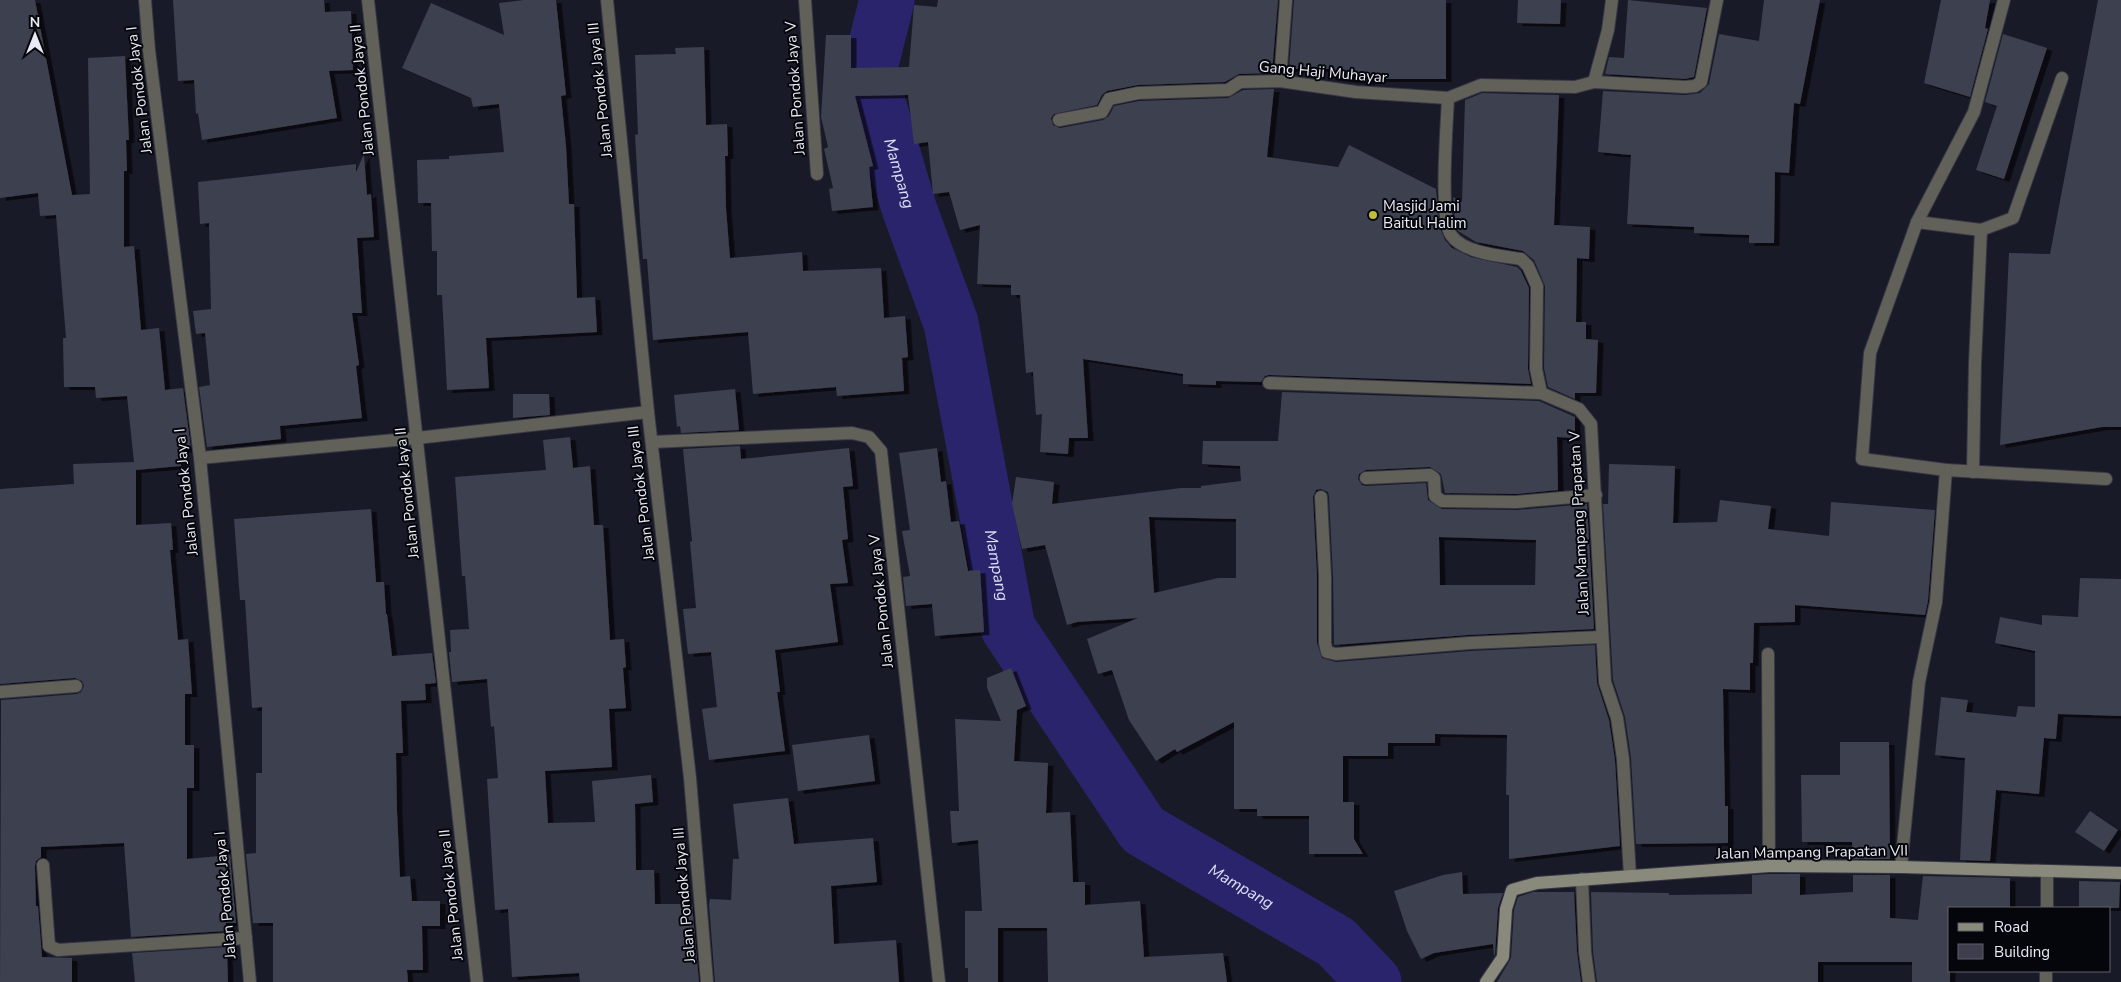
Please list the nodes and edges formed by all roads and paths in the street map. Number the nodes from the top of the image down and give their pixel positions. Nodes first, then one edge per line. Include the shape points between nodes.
1 (145, 0) edge
2 (368, 0) edge
3 (607, 0) edge
4 (804, 0) edge
5 (1286, 0) edge
6 (1612, 0) edge
7 (1717, 0) edge
8 (2004, 0) edge
9 (2062, 78) dead end
10 (1280, 81) junction
11 (1594, 82) junction
12 (1448, 98) junction
13 (1058, 120) dead end
14 (817, 174) dead end
15 (1917, 222) junction
16 (1981, 230) junction
17 (1269, 383) dead end
18 (1541, 394) junction
19 (648, 412) junction
20 (417, 438) junction
21 (652, 442) junction
22 (200, 458) junction
23 (1946, 470) junction
24 (1973, 472) junction
25 (1366, 478) dead end
26 (2106, 479) dead end
27 (1596, 495) junction
28 (1321, 497) dead end
29 (1601, 637) junction
30 (1768, 654) dead end
31 (76, 686) dead end
32 (0, 692) edge
33 (43, 865) dead end
34 (1768, 866) junction
35 (1900, 867) junction
36 (2047, 871) junction
37 (2121, 873) edge
38 (1630, 876) junction
39 (1582, 879) junction
40 (2047, 907) edge
41 (246, 938) junction
42 (250, 982) edge
43 (477, 982) edge
44 (708, 982) edge
45 (939, 982) edge
46 (1486, 982) edge
47 (1589, 982) edge

1 - 22 street, Jalan Pondok Jaya I
2 - 20 street, Jalan Pondok Jaya II
3 - 19 street, Jalan Pondok Jaya III
4 - 14 street, Jalan Pondok Jaya V
5 - 10 street
6 - 11 street via 1608,30
7 - 11 street via 1701,82 1695,86
8 - 15 street via 1974,112
9 - 16 street via 2012,218
10 - 12 street, Gang Haji Muhayar via 1356,92
10 - 13 street, Gang Haji Muhayar via 1240,82 1228,90 1138,93 1109,100 1102,112
11 - 12 street via 1575,87 1481,85
12 - 18 street via 1444,216 1451,235 1465,247 1522,258 1528,266 1536,286 1536,369
15 - 16 street
15 - 23 street via 1870,353 1862,459
16 - 24 street
17 - 18 street, Jalan Mampang Prapatan V
18 - 27 street, Jalan Mampang Prapatan V via 1579,408 1591,424
19 - 20 street
19 - 21 street, Jalan Pondok Jaya III
20 - 22 street
20 - 43 street, Jalan Pondok Jaya II
21 - 44 street, Jalan Pondok Jaya III via 690,778
21 - 45 street, Jalan Pondok Jaya V via 852,433 869,437 881,451
22 - 41 street, Jalan Pondok Jaya I
23 - 24 street
23 - 35 street via 1936,602 1919,682
24 - 26 street
25 - 27 street via 1430,475 1434,478 1435,496 1442,501 1516,502
27 - 29 street, Jalan Mampang Prapatan V
28 - 29 street via 1327,652
29 - 38 street, Jalan Mampang Prapatan V via 1605,682 1617,718 1623,759
30 - 34 street
31 - 32 street
33 - 41 street via 49,946 52,949
34 - 35 street, Jalan Mampang Prapatan VII
34 - 38 street, Jalan Mampang Prapatan VII
35 - 36 street, Jalan Mampang Prapatan VII
36 - 37 street, Jalan Mampang Prapatan VII
36 - 40 street
38 - 39 street, Jalan Mampang Prapatan VII
39 - 46 street, Jalan Mampang Prapatan VII via 1537,883 1512,890 1506,909 1503,958
39 - 47 street
41 - 42 street, Jalan Pondok Jaya I

